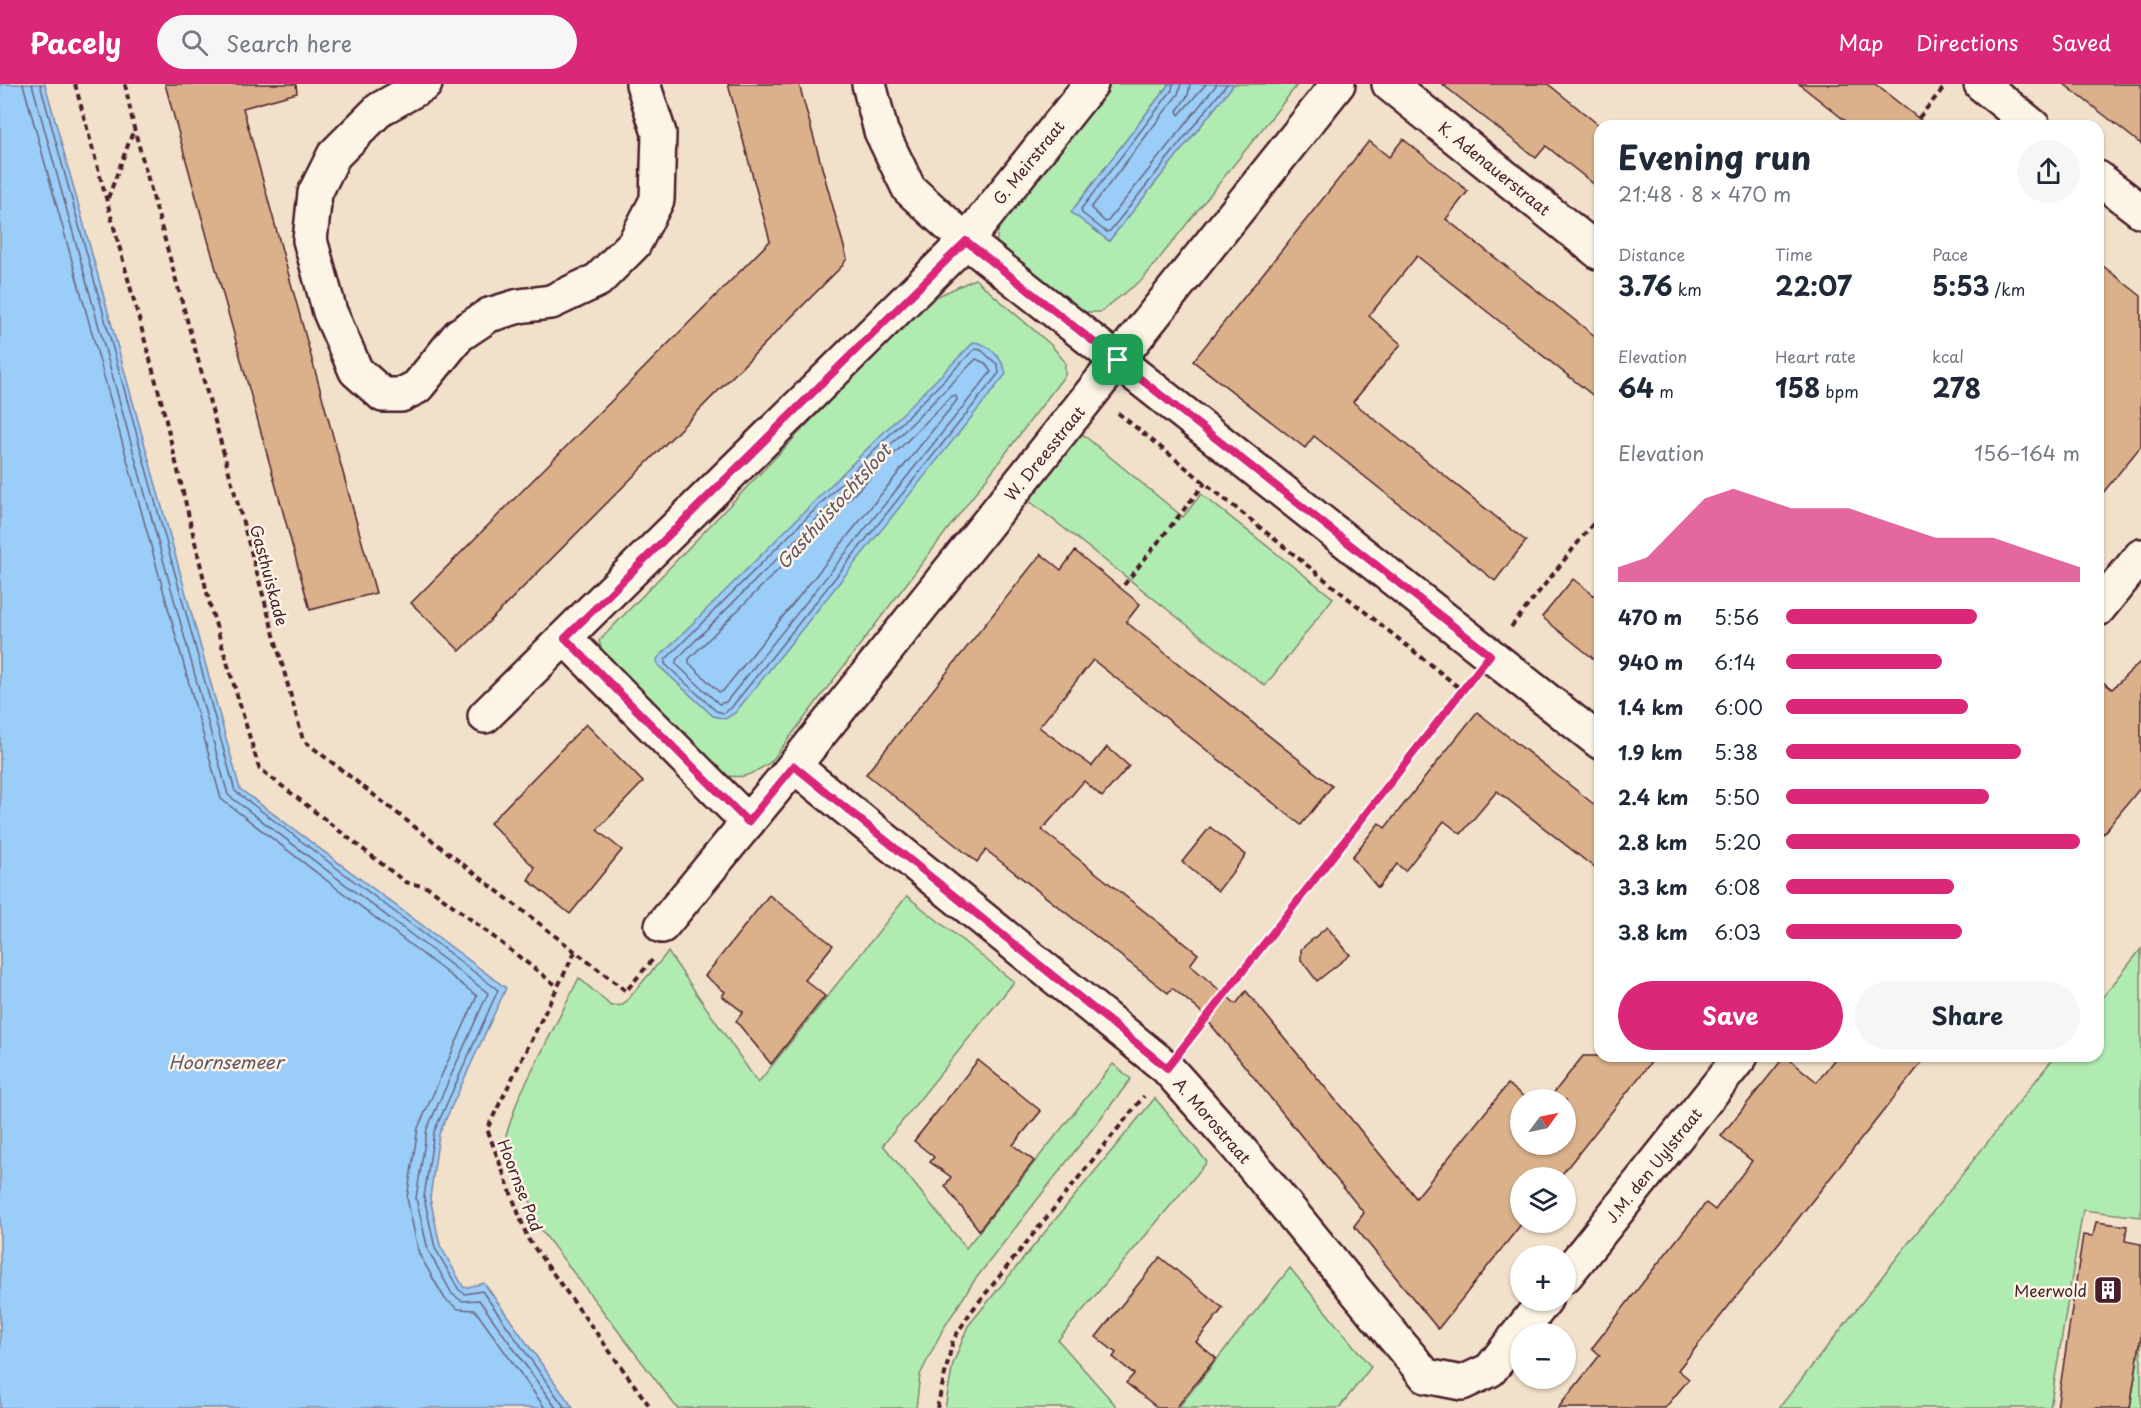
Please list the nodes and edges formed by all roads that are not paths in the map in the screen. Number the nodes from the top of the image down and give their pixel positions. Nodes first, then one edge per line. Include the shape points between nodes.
1 (426, 84) edge
2 (643, 84) edge
3 (869, 84) edge
4 (1091, 84) edge
5 (1338, 84) edge
6 (1389, 84) edge
7 (1980, 84) edge
8 (2025, 120) edge
9 (2104, 183) edge
10 (2141, 211) edge
11 (966, 241) junction
12 (1594, 248) edge
13 (1118, 360) junction
14 (2141, 556) edge
15 (2104, 602) edge
16 (565, 638) junction
17 (485, 716) dead end
18 (1594, 737) edge
19 (794, 766) junction
20 (748, 822) junction
21 (662, 926) road end
22 (1736, 1062) edge
23 (1576, 1262) edge
24 (1536, 1311) edge

1 - 2 street via 380,109 334,155 315,193 310,240 330,312 356,371 383,394 401,395 417,387 459,334 489,315 551,302 598,280 634,244 657,200 659,133
3 - 11 street via 881,131 909,189
4 - 11 street, G. Meirstraat
5 - 13 street, W. Dreesstraat
6 - 12 street, K. Adenauerstraat
7 - 8 street
9 - 10 street
11 - 13 street
11 - 16 street, G. Meirstraat
13 - 18 street
13 - 19 street, W. Dreesstraat
14 - 15 street
16 - 17 street, G. Meirstraat
16 - 20 street
19 - 20 street, W. Dreesstraat
19 - 24 street, A. Morostraat via 1167,1068 1235,1144 1426,1376 1462,1383 1490,1370
20 - 21 street, W. Dreesstraat
22 - 23 street, J.M. den Uylstraat

